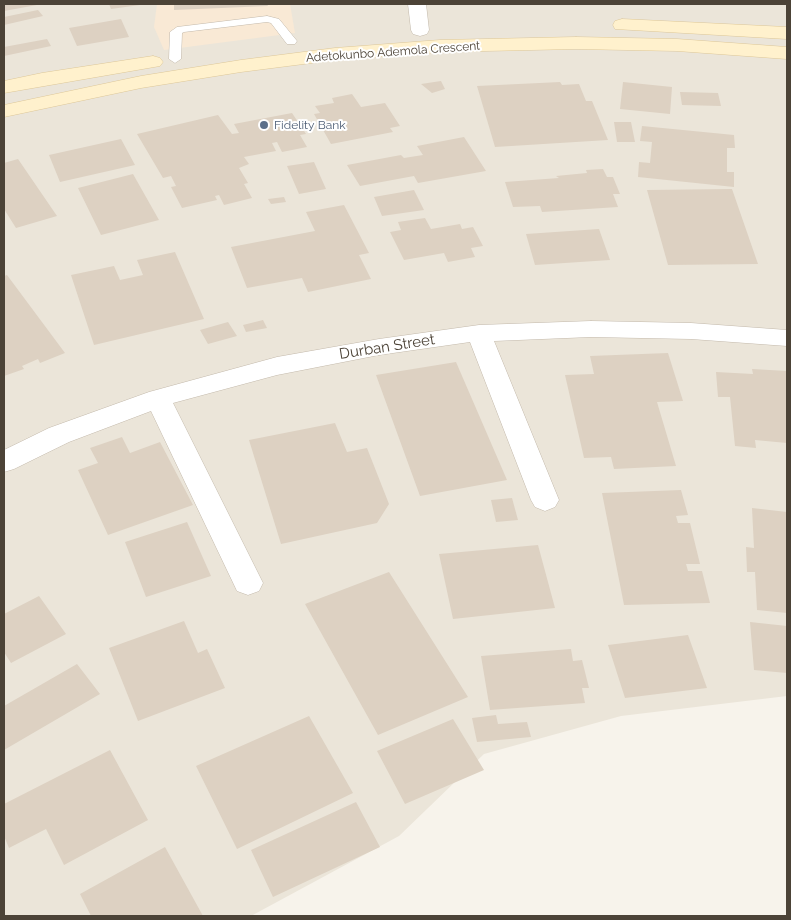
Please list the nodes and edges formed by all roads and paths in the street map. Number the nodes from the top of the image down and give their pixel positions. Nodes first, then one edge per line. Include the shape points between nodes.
1 (417, 4) edge
2 (606, 26) dead end
3 (504, 27) dead end
4 (420, 30) junction
5 (787, 33) edge
6 (291, 41) junction
7 (787, 53) edge
8 (175, 59) junction
9 (4, 87) edge
10 (4, 112) edge
11 (479, 333) junction
12 (787, 338) edge
13 (158, 398) junction
14 (4, 462) edge
15 (545, 500) dead end
16 (248, 583) dead end

1 - 4 street
2 - 5 main road via 671,26
3 - 4 main road, Adetokunbo Ademola Crescent
4 - 6 main road, Adetokunbo Ademola Crescent
6 - 8 main road, Adetokunbo Ademola Crescent
6 - 8 lane via 275,21 267,20 181,29 176,32
7 - 10 main road, Adetokunbo Ademola Crescent via 677,45 440,46 335,54 241,66 142,82
8 - 9 main road, Adetokunbo Ademola Crescent
11 - 12 street, Durban Street via 601,329
11 - 13 street, Durban Street via 277,366
11 - 15 street
13 - 14 street, Durban Street via 59,435
13 - 16 street

